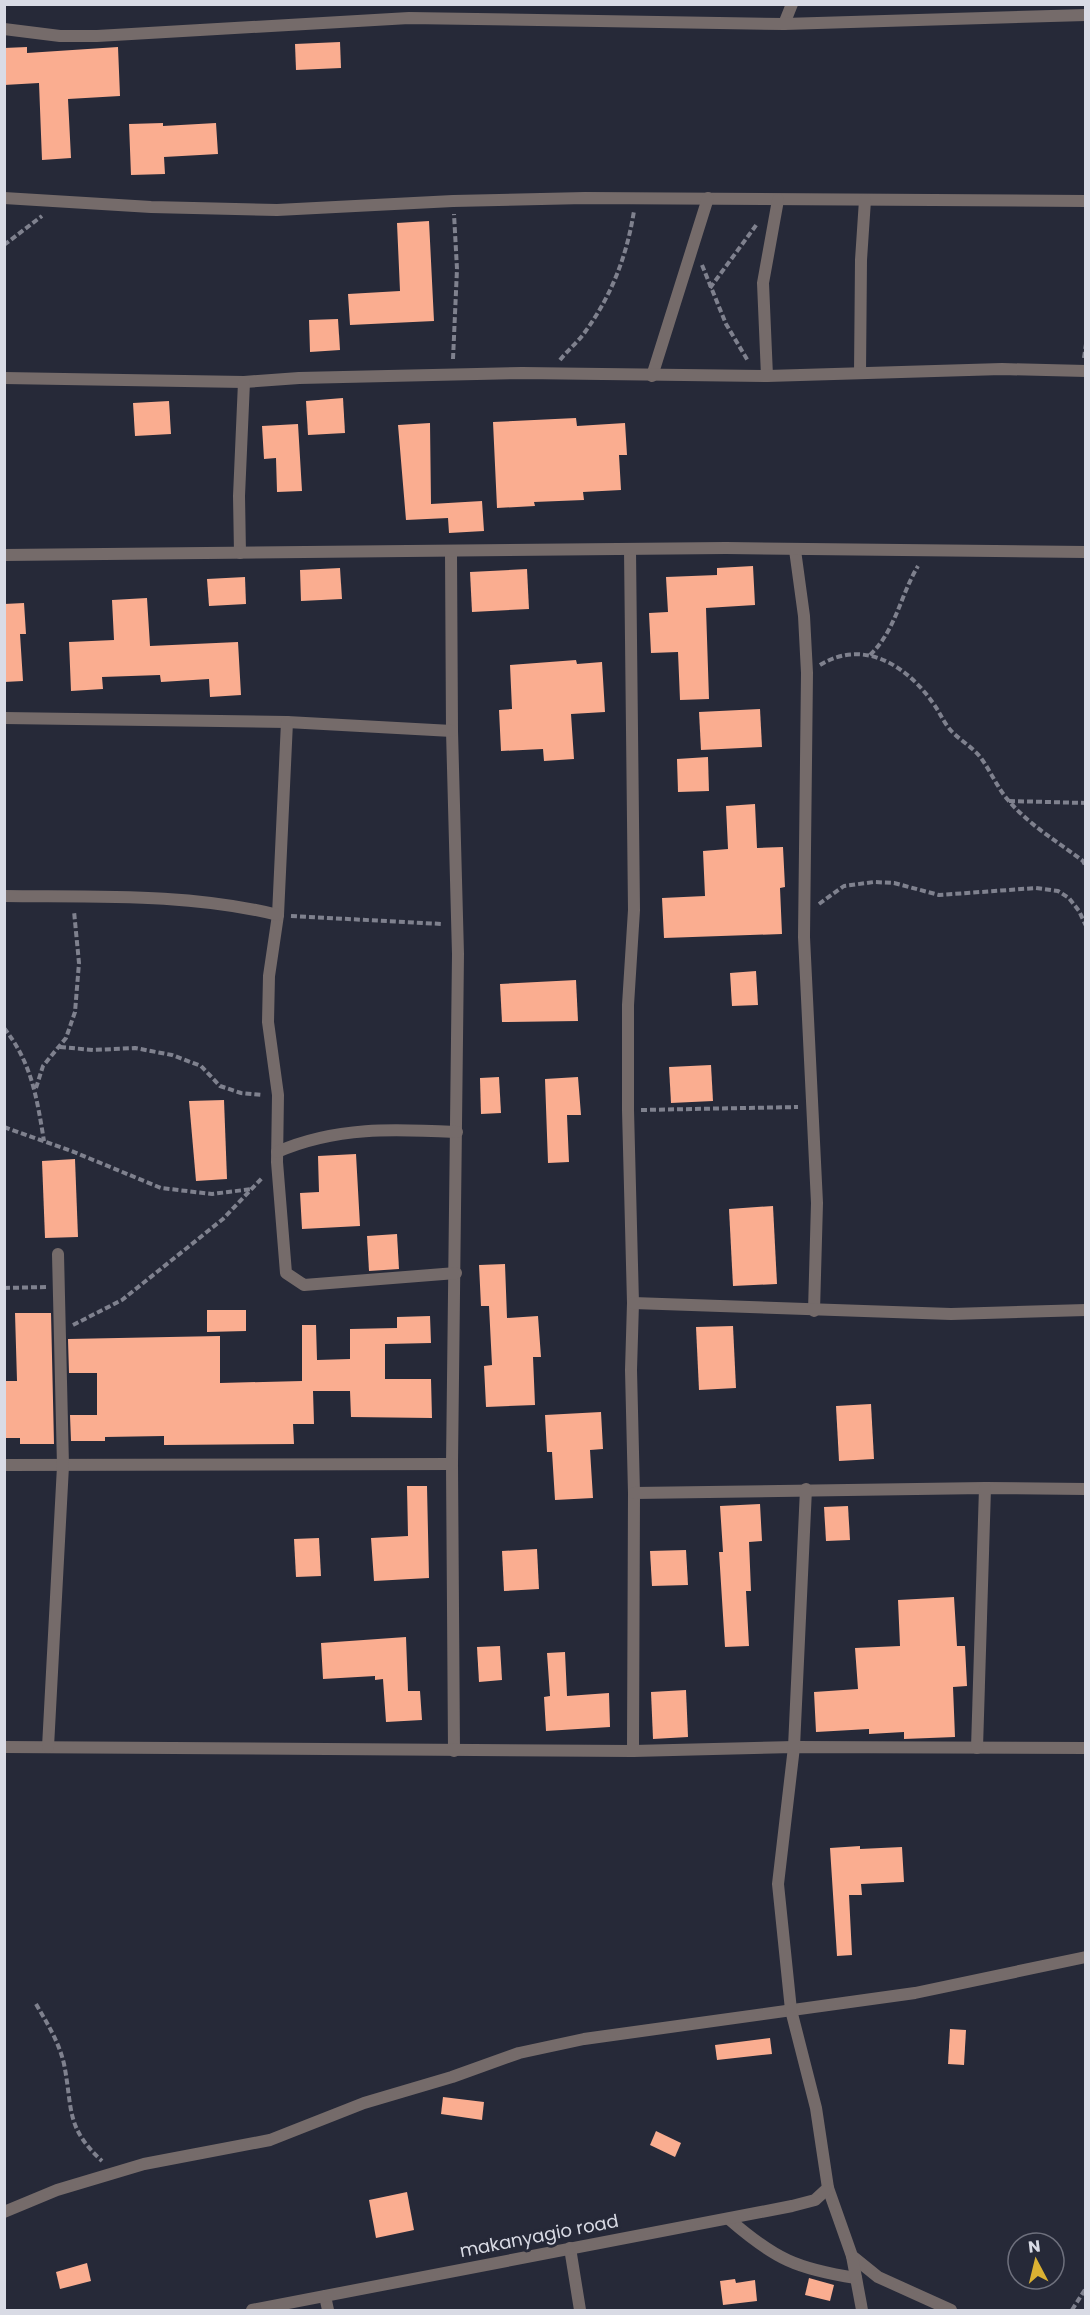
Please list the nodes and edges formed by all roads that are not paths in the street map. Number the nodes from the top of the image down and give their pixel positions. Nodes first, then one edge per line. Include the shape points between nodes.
1 (792, 4) edge
2 (1086, 15) edge
3 (784, 24) junction
4 (4, 29) edge
5 (4, 198) edge
6 (708, 198) junction
7 (865, 200) junction
8 (1086, 201) edge
9 (777, 205) junction
10 (1086, 371) edge
11 (860, 373) junction
12 (652, 376) junction
13 (762, 376) junction
14 (4, 378) edge
15 (244, 382) junction
16 (630, 550) junction
17 (795, 550) junction
18 (1086, 552) edge
19 (240, 553) junction
20 (451, 553) junction
21 (4, 555) edge
22 (4, 718) edge
23 (287, 722) junction
24 (452, 731) junction
25 (4, 896) edge
26 (278, 915) junction
27 (457, 1132) junction
28 (277, 1157) junction
29 (58, 1254) dead end
30 (456, 1273) junction
31 (633, 1303) junction
32 (1086, 1310) edge
33 (814, 1311) junction
34 (452, 1464) junction
35 (4, 1465) edge
36 (63, 1466) junction
37 (985, 1488) junction
38 (1086, 1489) edge
39 (806, 1490) junction
40 (634, 1493) junction
41 (4, 1747) edge
42 (48, 1747) junction
43 (794, 1747) junction
44 (977, 1748) junction
45 (1086, 1748) edge
46 (454, 1751) junction
47 (633, 1751) junction
48 (1086, 1957) edge
49 (791, 2010) junction
50 (828, 2188) junction
51 (4, 2212) edge
52 (730, 2220) junction
53 (570, 2248) junction
54 (852, 2256) junction
55 (856, 2278) junction
56 (325, 2296) junction
57 (252, 2310) edge
58 (328, 2310) edge
59 (580, 2310) edge
60 (862, 2310) edge
61 (951, 2310) edge

1 - 3 street
2 - 3 street
3 - 4 street via 409,18 98,36
5 - 6 street via 277,210 453,201
6 - 9 street
6 - 12 street
7 - 8 street
7 - 9 street
7 - 11 street
9 - 13 street via 763,282
10 - 11 street
11 - 13 street
12 - 13 street
12 - 15 street via 453,374
14 - 15 street
15 - 19 street
16 - 17 street
16 - 20 street
16 - 31 street via 634,910 628,1005 628,1110
17 - 18 street
17 - 33 street via 807,673 804,917 817,1203
19 - 20 street
19 - 21 street
20 - 24 street
22 - 23 street
23 - 24 street
23 - 26 street
24 - 27 street via 458,925
25 - 26 street via 134,897 216,904
26 - 28 street via 269,976 268,1022 278,1095
27 - 28 street via 390,1128 337,1132 302,1141
27 - 30 street
28 - 30 street via 283,1261 293,1280 304,1285
29 - 36 street
30 - 34 street
31 - 33 street
31 - 40 street
32 - 33 street via 951,1314
34 - 36 street
34 - 46 street
35 - 36 street
36 - 42 street
37 - 38 street
37 - 39 street
37 - 44 street
39 - 40 street
39 - 43 street
40 - 47 street
41 - 42 street
42 - 46 street
43 - 44 street
43 - 47 street
43 - 49 street via 778,1884
44 - 45 street
46 - 47 street
48 - 49 street via 950,1987
49 - 50 street via 816,2108
49 - 51 street via 584,2039 519,2053 364,2103 270,2140 169,2158 57,2190
50 - 52 street, makanyagio road via 814,2200
50 - 54 street
52 - 53 street, makanyagio road
52 - 55 street via 780,2259 814,2272
53 - 56 street, makanyagio road
53 - 59 street
54 - 55 street
54 - 61 street via 878,2277
55 - 60 street
56 - 57 street, makanyagio road
56 - 58 street

